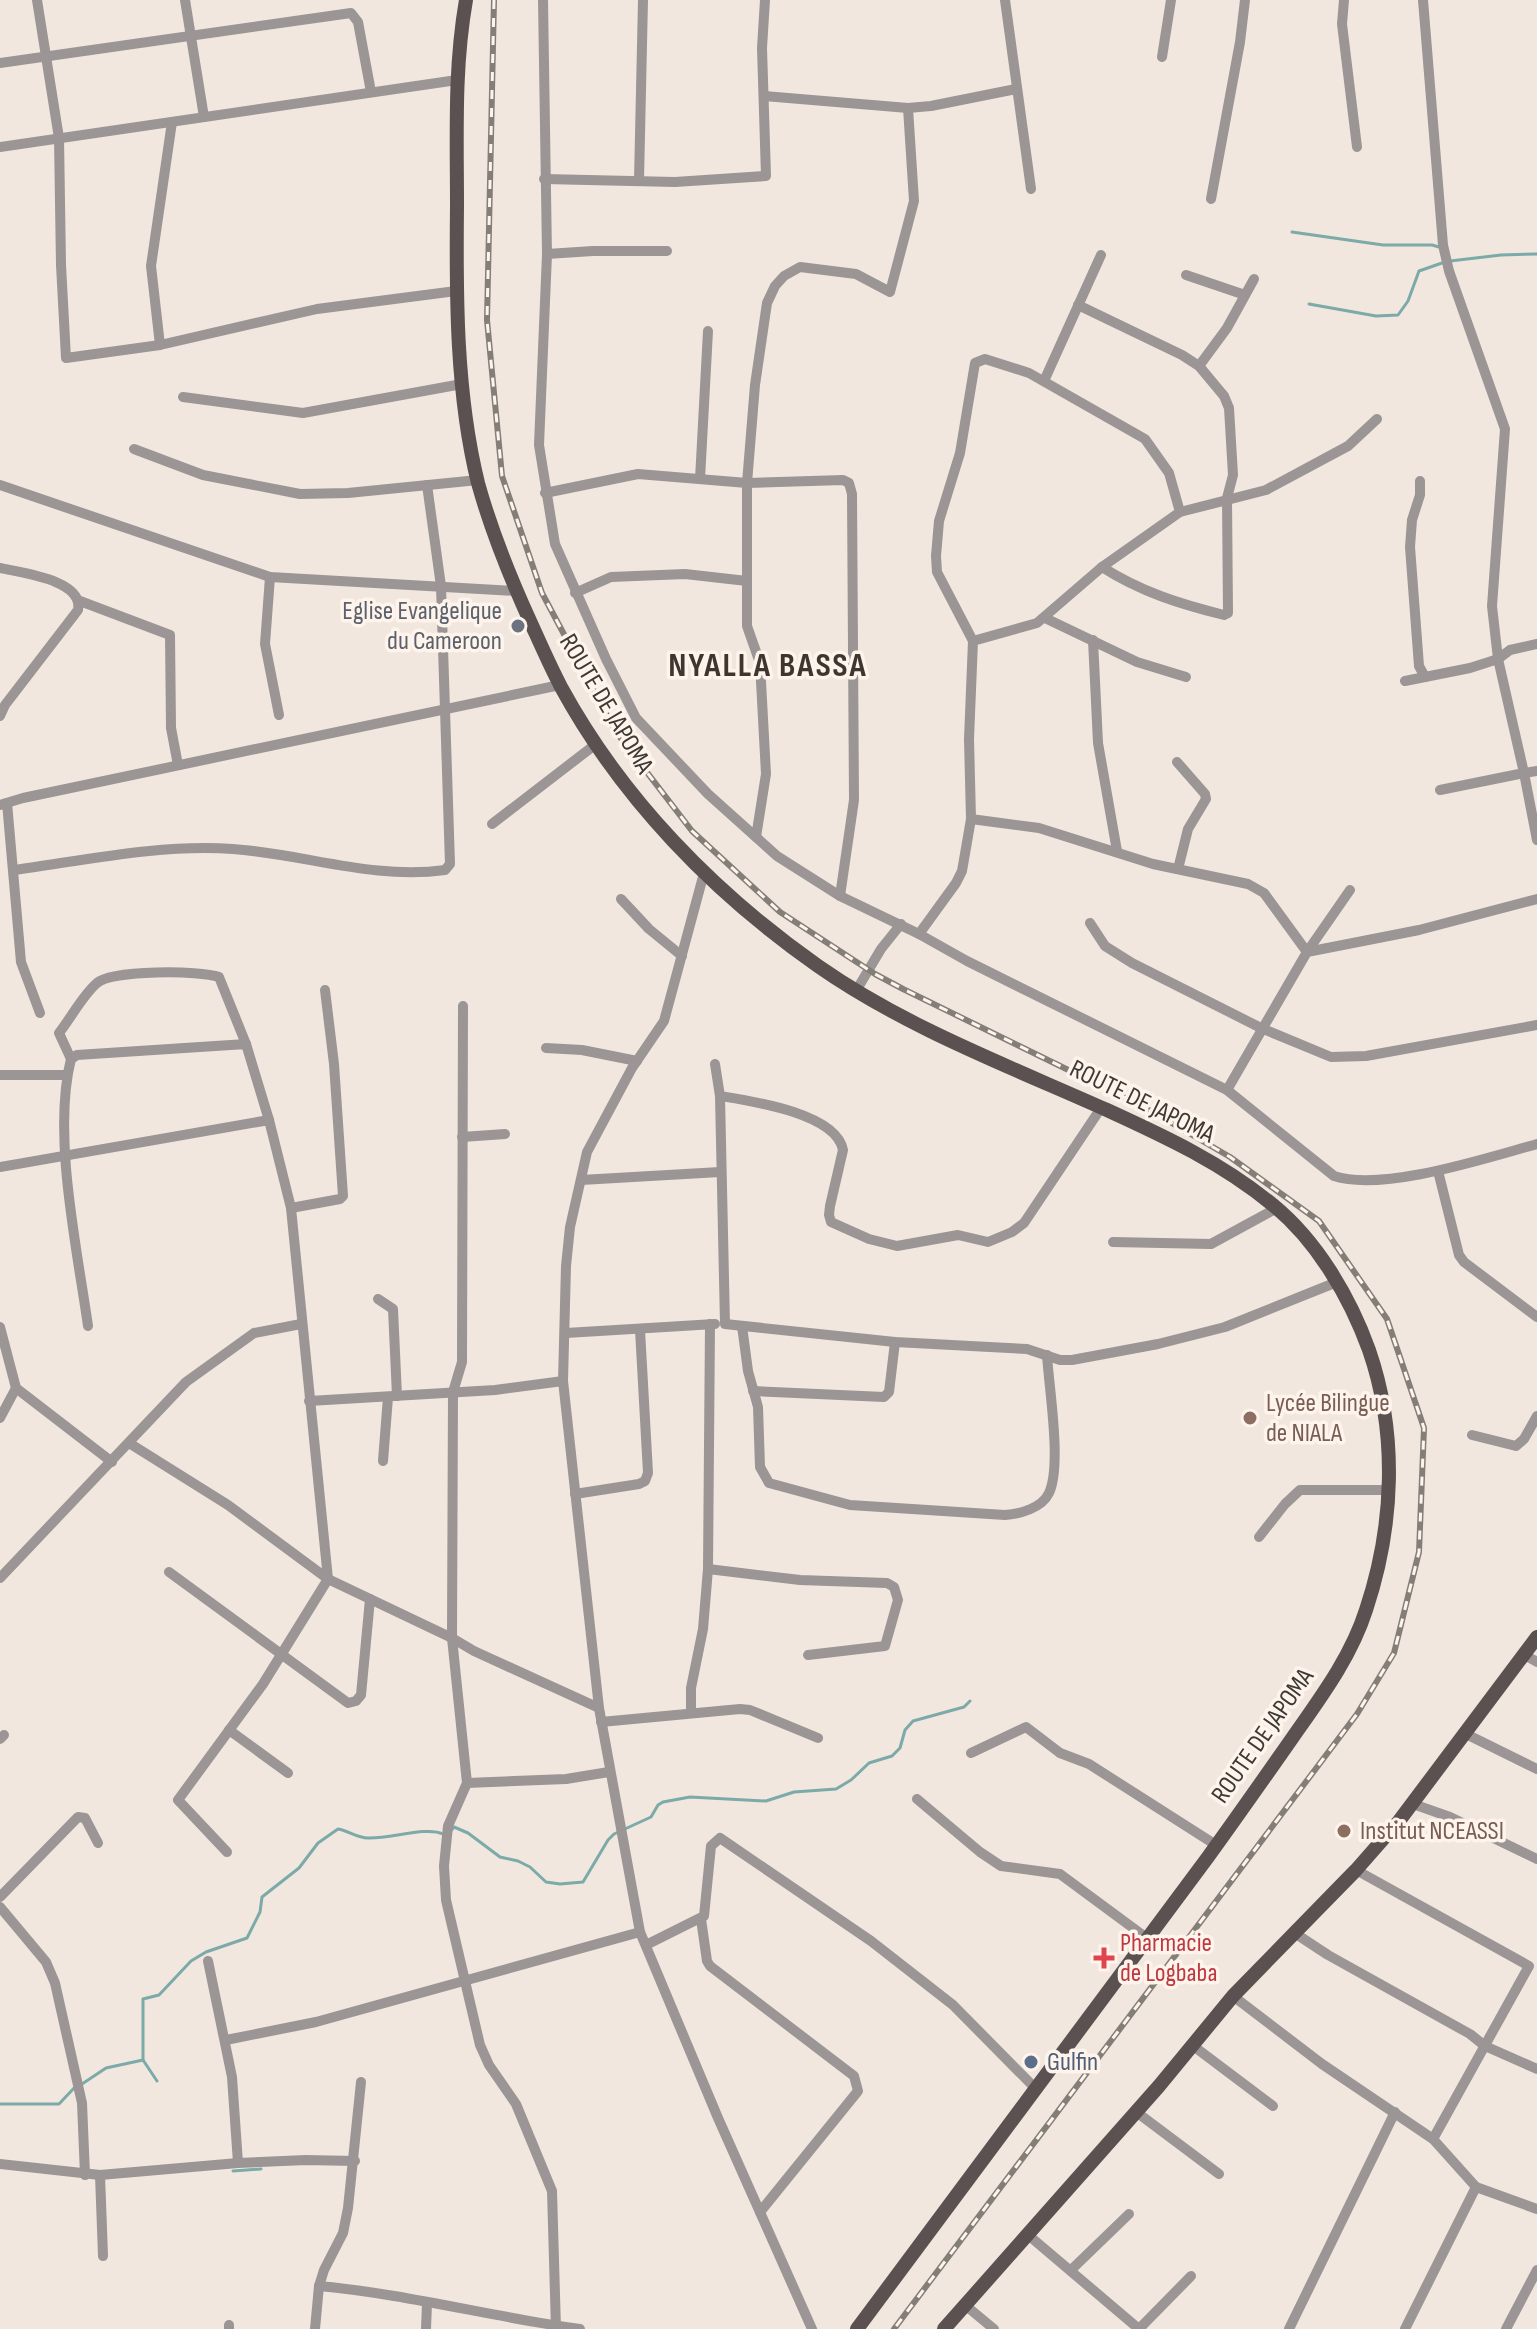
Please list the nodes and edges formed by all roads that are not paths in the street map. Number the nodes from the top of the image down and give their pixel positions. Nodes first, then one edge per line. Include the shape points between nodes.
1 (37, 0) edge
2 (185, 0) edge
3 (466, 0) edge
4 (543, 0) edge
5 (643, 0) edge
6 (765, 0) edge
7 (1005, 0) edge
8 (1171, 0) edge
9 (1245, 0) edge
10 (1344, 0) edge
11 (1423, 0) edge
12 (191, 36) junction
13 (46, 57) junction
14 (1162, 57) dead end
15 (0, 63) edge
16 (457, 80) junction
17 (1016, 89) junction
18 (371, 92) junction
19 (764, 96) junction
20 (908, 108) junction
21 (204, 117) junction
22 (172, 122) junction
23 (59, 138) junction
24 (0, 147) edge
25 (1357, 147) dead end
26 (544, 179) junction
27 (639, 180) junction
28 (1031, 189) dead end
29 (1211, 199) dead end
30 (667, 251) dead end
31 (547, 254) junction
32 (1101, 255) dead end
33 (1186, 275) dead end
34 (1254, 279) dead end
35 (456, 291) junction
36 (1245, 295) junction
37 (1078, 305) junction
38 (708, 331) dead end
39 (160, 345) junction
40 (1199, 366) junction
41 (1044, 381) junction
42 (462, 384) junction
43 (183, 397) dead end
44 (1377, 419) dead end
45 (134, 449) dead end
46 (700, 479) junction
47 (478, 480) junction
48 (1420, 481) dead end
49 (747, 483) junction
50 (0, 485) edge
51 (427, 485) junction
52 (545, 493) junction
53 (1227, 498) junction
54 (1180, 512) junction
55 (1102, 567) junction
56 (0, 568) edge
57 (270, 577) junction
58 (747, 581) junction
59 (441, 586) junction
60 (516, 591) junction
61 (575, 593) junction
62 (80, 601) junction
63 (1045, 618) junction
64 (1093, 640) junction
65 (973, 641) junction
66 (1537, 644) edge
67 (1498, 659) junction
68 (1186, 677) dead end
69 (1425, 677) junction
70 (1405, 681) dead end
71 (560, 685) junction
72 (445, 709) junction
73 (279, 715) dead end
74 (0, 716) edge
75 (596, 744) junction
76 (1177, 762) dead end
77 (178, 765) junction
78 (1537, 771) edge
79 (1524, 773) junction
80 (1440, 790) dead end
81 (3, 804) edge
82 (971, 819) junction
83 (492, 824) dead end
84 (756, 837) junction
85 (1537, 840) edge
86 (1117, 851) junction
87 (1178, 869) junction
88 (14, 870) junction
89 (704, 873) junction
90 (1350, 890) dead end
91 (840, 896) junction
92 (621, 899) dead end
93 (1537, 899) edge
94 (1090, 923) dead end
95 (901, 924) junction
96 (919, 934) junction
97 (1307, 952) junction
98 (682, 956) junction
99 (325, 990) dead end
100 (856, 991) junction
101 (463, 1006) dead end
102 (40, 1013) dead end
103 (1537, 1025) edge
104 (1261, 1028) junction
105 (246, 1044) junction
106 (546, 1048) dead end
107 (71, 1059) junction
108 (637, 1061) junction
109 (715, 1064) dead end
110 (0, 1075) edge
111 (67, 1075) junction
112 (1227, 1090) junction
113 (720, 1096) junction
114 (1101, 1108) junction
115 (269, 1120) junction
116 (505, 1134) dead end
117 (462, 1137) junction
118 (1537, 1144) edge
119 (65, 1157) junction
120 (0, 1167) edge
121 (1438, 1171) junction
122 (720, 1172) junction
123 (581, 1180) junction
124 (291, 1208) junction
125 (1277, 1208) junction
126 (1113, 1242) dead end
127 (1337, 1282) junction
128 (378, 1299) dead end
129 (1537, 1317) edge
130 (301, 1324) junction
131 (710, 1324) junction
132 (725, 1324) junction
133 (88, 1326) dead end
134 (742, 1326) junction
135 (0, 1327) edge
136 (640, 1330) junction
137 (566, 1333) junction
138 (895, 1342) junction
139 (1047, 1355) junction
140 (563, 1381) junction
141 (16, 1388) junction
142 (753, 1391) junction
143 (453, 1392) junction
144 (392, 1396) junction
145 (309, 1401) junction
146 (1537, 1416) edge
147 (0, 1418) edge
148 (1472, 1435) dead end
149 (129, 1443) junction
150 (383, 1461) dead end
151 (112, 1462) junction
152 (1389, 1490) junction
153 (575, 1494) junction
154 (1259, 1537) dead end
155 (708, 1569) junction
156 (169, 1572) dead end
157 (0, 1578) edge
158 (328, 1579) junction
159 (370, 1599) junction
160 (1537, 1637) edge
161 (452, 1638) junction
162 (283, 1654) junction
163 (808, 1655) dead end
164 (1531, 1658) edge
165 (599, 1708) junction
166 (691, 1712) junction
167 (601, 1722) junction
168 (229, 1730) junction
169 (1466, 1734) junction
170 (818, 1738) dead end
171 (971, 1753) dead end
172 (1537, 1769) edge
173 (609, 1772) junction
174 (288, 1773) dead end
175 (467, 1783) junction
176 (917, 1799) dead end
177 (1413, 1804) junction
178 (98, 1843) dead end
179 (1216, 1845) junction
180 (227, 1852) dead end
181 (1537, 1859) edge
182 (1356, 1870) junction
183 (0, 1897) edge
184 (1, 1912) edge
185 (701, 1919) junction
186 (640, 1932) junction
187 (1293, 1932) junction
188 (1148, 1939) junction
189 (646, 1945) junction
190 (208, 1961) dead end
191 (1533, 1968) edge
192 (464, 1982) junction
193 (1233, 1996) junction
194 (226, 2040) junction
195 (1192, 2045) junction
196 (1485, 2046) junction
197 (1537, 2069) edge
198 (361, 2082) dead end
199 (1036, 2089) junction
200 (1273, 2106) dead end
201 (1135, 2111) junction
202 (1395, 2112) junction
203 (1433, 2139) junction
204 (355, 2161) junction
205 (238, 2163) junction
206 (0, 2164) edge
207 (1219, 2174) dead end
208 (85, 2175) junction
209 (100, 2175) junction
210 (1476, 2187) junction
211 (1537, 2209) edge
212 (760, 2212) junction
213 (1129, 2214) dead end
214 (1027, 2234) junction
215 (103, 2256) dead end
216 (1071, 2270) junction
217 (1537, 2270) edge
218 (1191, 2276) dead end
219 (319, 2286) junction
220 (427, 2303) junction
221 (965, 2305) junction
222 (557, 2327) edge
223 (315, 2329) edge
224 (426, 2329) edge
225 (580, 2329) edge
226 (812, 2329) edge
227 (857, 2329) edge
228 (944, 2329) edge
229 (994, 2329) edge
230 (1289, 2329) edge
231 (1405, 2329) edge
232 (1506, 2329) edge

1 - 13 street
2 - 12 street
3 - 16 main road, ROUTE DE JAPOMA
4 - 26 street
5 - 27 street
6 - 19 street
7 - 17 street
8 - 14 street
9 - 29 street
10 - 25 street via 1342,24
11 - 67 street via 1443,245 1505,429 1492,593
12 - 13 street
12 - 18 street via 351,13 358,22
12 - 21 street
13 - 15 street
13 - 23 street
16 - 18 street
16 - 35 main road, ROUTE DE JAPOMA
17 - 20 street
17 - 28 street
18 - 21 street
19 - 20 street
19 - 27 street via 764,178
20 - 49 street via 914,201 890,292 856,274 800,267 775,286 757,360
21 - 22 street
22 - 23 street
22 - 39 street via 151,266
23 - 24 street
23 - 39 street via 66,358
26 - 27 street
26 - 31 street
30 - 31 street
31 - 52 street via 539,445
32 - 37 street
33 - 36 street
34 - 36 street
35 - 39 street via 317,309
35 - 42 main road, ROUTE DE JAPOMA
36 - 40 street
37 - 40 street
37 - 41 street
38 - 46 street
40 - 53 street via 1229,408 1233,475
41 - 54 street via 1145,439 1169,473
41 - 65 street via 985,359 975,363 936,547 937,572
42 - 43 street via 303,413
42 - 47 main road, ROUTE DE JAPOMA
44 - 53 street via 1348,446 1266,490
45 - 51 street via 203,475 300,494
46 - 49 street
46 - 52 street via 638,474
47 - 51 street
47 - 60 main road, ROUTE DE JAPOMA
48 - 69 street via 1412,520 1411,575 1419,666
49 - 58 street
49 - 91 street via 843,480 851,487 854,800
50 - 57 street
51 - 59 street
52 - 61 street via 556,549
53 - 54 street
53 - 55 street via 1229,605 1224,615 1173,603
54 - 55 street
55 - 63 street
56 - 62 street via 61,584
57 - 59 street
57 - 73 street via 265,644
58 - 61 street via 685,574 611,577
58 - 84 street via 747,626 760,663 766,774
59 - 60 street
59 - 72 street
60 - 71 main road, ROUTE DE JAPOMA
61 - 84 street via 641,724
62 - 74 street
62 - 77 street via 170,635 171,728
63 - 64 street
63 - 65 street
64 - 68 street
64 - 86 street via 1098,743
65 - 82 street
66 - 67 street via 1510,650
67 - 69 street
67 - 79 street
69 - 70 street
71 - 72 street
71 - 75 main road, ROUTE DE JAPOMA
72 - 77 street
72 - 88 street via 450,864 445,870 411,874 234,849 180,848
75 - 83 street
75 - 89 main road, ROUTE DE JAPOMA via 661,828
76 - 87 street via 1206,799 1188,829
77 - 81 street
78 - 79 street
79 - 80 street
79 - 85 street
81 - 88 street
82 - 86 street via 1039,828
82 - 96 street via 962,871
84 - 91 street
86 - 87 street
87 - 97 street via 1232,878 1264,893
88 - 102 street via 21,962
89 - 98 street
89 - 100 main road, ROUTE DE JAPOMA via 812,962
90 - 97 street
91 - 95 street
92 - 98 street
93 - 97 street
94 - 104 street via 1099,940 1116,954
95 - 96 street
95 - 100 street
96 - 112 street
97 - 104 street
98 - 108 street via 664,1021
99 - 124 street via 343,1196
100 - 114 main road, ROUTE DE JAPOMA
101 - 117 street
103 - 104 street via 1354,1058 1331,1057
104 - 112 street
105 - 107 street
105 - 107 street via 215,974 118,975 98,982 59,1033
105 - 115 street
106 - 108 street
107 - 111 street
108 - 123 street via 587,1152
109 - 113 street
110 - 111 street
111 - 119 street
112 - 121 street via 1334,1176 1361,1180
113 - 114 street via 757,1101 833,1132 843,1150 831,1222 897,1246 958,1235 988,1242 1012,1232 1024,1223
113 - 122 street
114 - 125 main road, ROUTE DE JAPOMA via 1177,1141
115 - 119 street
115 - 124 street
116 - 117 street
117 - 143 street via 462,1362
118 - 121 street
119 - 120 street
119 - 133 street
121 - 129 street via 1459,1255
122 - 123 street
122 - 132 street
123 - 137 street via 568,1240
124 - 130 street
125 - 126 street via 1211,1244
125 - 127 main road, ROUTE DE JAPOMA
127 - 139 street via 1225,1327 1158,1344 1072,1360
127 - 152 main road, ROUTE DE JAPOMA via 1377,1374 1388,1427
128 - 144 street via 393,1309
130 - 145 street
130 - 149 street via 254,1333 186,1382
131 - 132 street
131 - 136 street
131 - 155 street
132 - 134 street
134 - 138 street
134 - 142 street
135 - 141 street
136 - 137 street
136 - 153 street via 645,1481
137 - 140 street
138 - 139 street via 1014,1347
138 - 142 street via 884,1397
139 - 142 street via 1054,1470 1047,1497 1019,1514 850,1505 769,1483 760,1467
140 - 143 street
140 - 153 street
141 - 147 street
141 - 151 street
143 - 144 street
143 - 161 street
144 - 145 street
144 - 150 street
145 - 158 street
146 - 148 street via 1516,1446
149 - 151 street
149 - 158 street via 228,1505
151 - 157 street
152 - 154 street via 1300,1490
152 - 179 main road, ROUTE DE JAPOMA via 1369,1603 1358,1632 1317,1703
153 - 165 street
155 - 163 street via 894,1587 898,1600 885,1646
155 - 166 street
156 - 162 street
158 - 159 street
158 - 162 street
159 - 161 street
159 - 162 street via 361,1695 356,1701 348,1703
160 - 164 main road
161 - 165 street
161 - 175 street
162 - 168 street
164 - 169 main road
165 - 167 street
166 - 167 street
166 - 170 street via 750,1710
167 - 173 street
168 - 174 street
168 - 180 street via 178,1800
169 - 172 street
169 - 177 main road
171 - 179 street via 1029,1728 1060,1753 1089,1764
173 - 175 street
173 - 186 street
175 - 192 street via 448,1826 444,1866
176 - 188 street via 1001,1866 1060,1874
177 - 181 street
177 - 182 main road
178 - 183 street via 85,1818 78,1817
179 - 188 main road, ROUTE DE JAPOMA
182 - 187 main road
182 - 191 street
184 - 208 street via 46,1962 55,1983 82,2103
185 - 189 street
185 - 199 street via 711,1846 720,1838 871,1941 953,2005
185 - 212 street via 710,1966 858,2083 858,2091
186 - 189 street
186 - 192 street
187 - 193 main road
187 - 196 street
188 - 199 main road, ROUTE DE JAPOMA
189 - 212 street
190 - 194 street
191 - 196 street
192 - 194 street
192 - 222 street via 480,2045 516,2104 552,2191
193 - 195 main road
193 - 202 street
194 - 205 street
195 - 200 street
195 - 201 main road
196 - 197 street
196 - 203 street
198 - 204 street
199 - 227 main road, ROUTE DE JAPOMA
201 - 207 street
201 - 214 main road
202 - 203 street
202 - 230 street
203 - 210 street
204 - 205 street
204 - 219 street via 343,2233
205 - 209 street
206 - 208 street
208 - 209 street
209 - 215 street
210 - 211 street
210 - 231 street
212 - 226 street
213 - 216 street
214 - 216 street
214 - 221 main road
216 - 218 street via 1139,2329
217 - 232 street
219 - 220 street
219 - 223 street
220 - 222 street
220 - 224 street
221 - 228 main road
221 - 229 street
222 - 225 street

